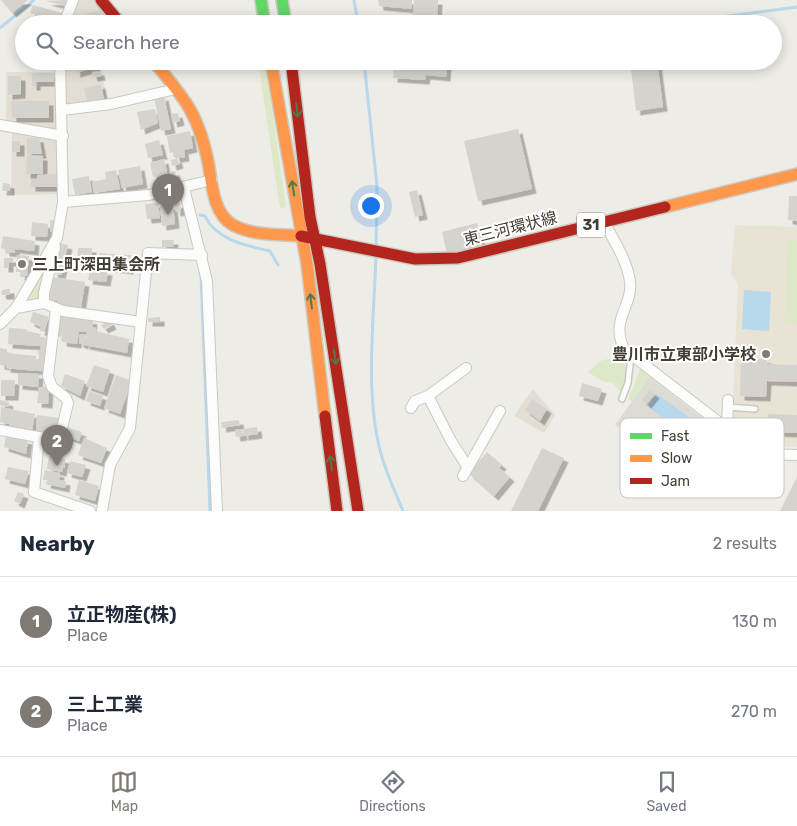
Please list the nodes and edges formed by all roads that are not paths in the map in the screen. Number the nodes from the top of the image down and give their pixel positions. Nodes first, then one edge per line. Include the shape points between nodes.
1 (73, 0) edge
2 (101, 0) edge
3 (261, 0) edge
4 (282, 0) edge
5 (67, 15) edge
6 (114, 15) edge
7 (264, 15) edge
8 (284, 15) edge
9 (60, 70) edge
10 (160, 70) edge
11 (273, 70) edge
12 (293, 70) edge
13 (176, 89) junction
14 (62, 110) junction
15 (0, 125) edge
16 (63, 136) junction
17 (797, 174) edge
18 (212, 180) junction
19 (184, 188) junction
20 (63, 202) junction
21 (604, 222) junction
22 (301, 236) junction
23 (57, 238) junction
24 (315, 240) junction
25 (202, 255) junction
26 (44, 303) junction
27 (16, 308) junction
28 (56, 309) junction
29 (141, 322) junction
30 (0, 324) edge
31 (631, 356) junction
32 (466, 368) dead end
33 (428, 396) junction
34 (622, 399) dead end
35 (728, 404) joint
36 (411, 408) dead end
37 (755, 409) dead end
38 (500, 411) dead end
39 (713, 418) edge
40 (727, 418) edge
41 (0, 430) edge
42 (39, 437) junction
43 (784, 454) edge
44 (797, 455) edge
45 (468, 466) junction
46 (462, 476) dead end
47 (90, 511) edge
48 (102, 511) edge
49 (217, 511) edge
50 (336, 511) edge
51 (358, 511) edge

1 - 5 street
2 - 6 main road
3 - 7 main road
4 - 8 main road
9 - 14 street
10 - 13 main road, 東三河環状線
22 -> 11 main road
12 -> 24 main road
13 - 14 street via 111,104
13 - 18 main road, 東三河環状線 via 196,119
14 - 16 street
15 - 16 street
16 - 20 street
17 - 21 main road, 東三河環状線 / 31
18 - 19 street
18 - 22 main road, 東三河環状線 via 221,214 234,225 253,232
19 - 20 street via 113,200
19 - 25 street
20 - 23 street
21 - 24 main road, 東三河環状線 / 31 via 458,258 415,259
21 - 31 street via 630,282 619,329 621,342
22 - 24 main road, 東三河環状線 / 31
50 -> 22 main road
23 - 26 street
23 - 27 street
24 -> 51 main road
25 - 29 street via 148,253
25 - 49 street via 207,281
26 - 27 street
26 - 28 street
27 - 30 street
28 - 29 street
28 - 42 street via 48,376 52,387 68,403 59,436
29 - 48 street via 130,428 110,465
31 - 34 lane via 628,383
31 - 39 street
32 - 33 street
33 - 36 street via 415,401
33 - 45 street
35 - 37 lane
35 - 40 street
38 - 45 street
41 - 42 street
42 - 47 street via 34,492
43 - 44 street
45 - 46 street

